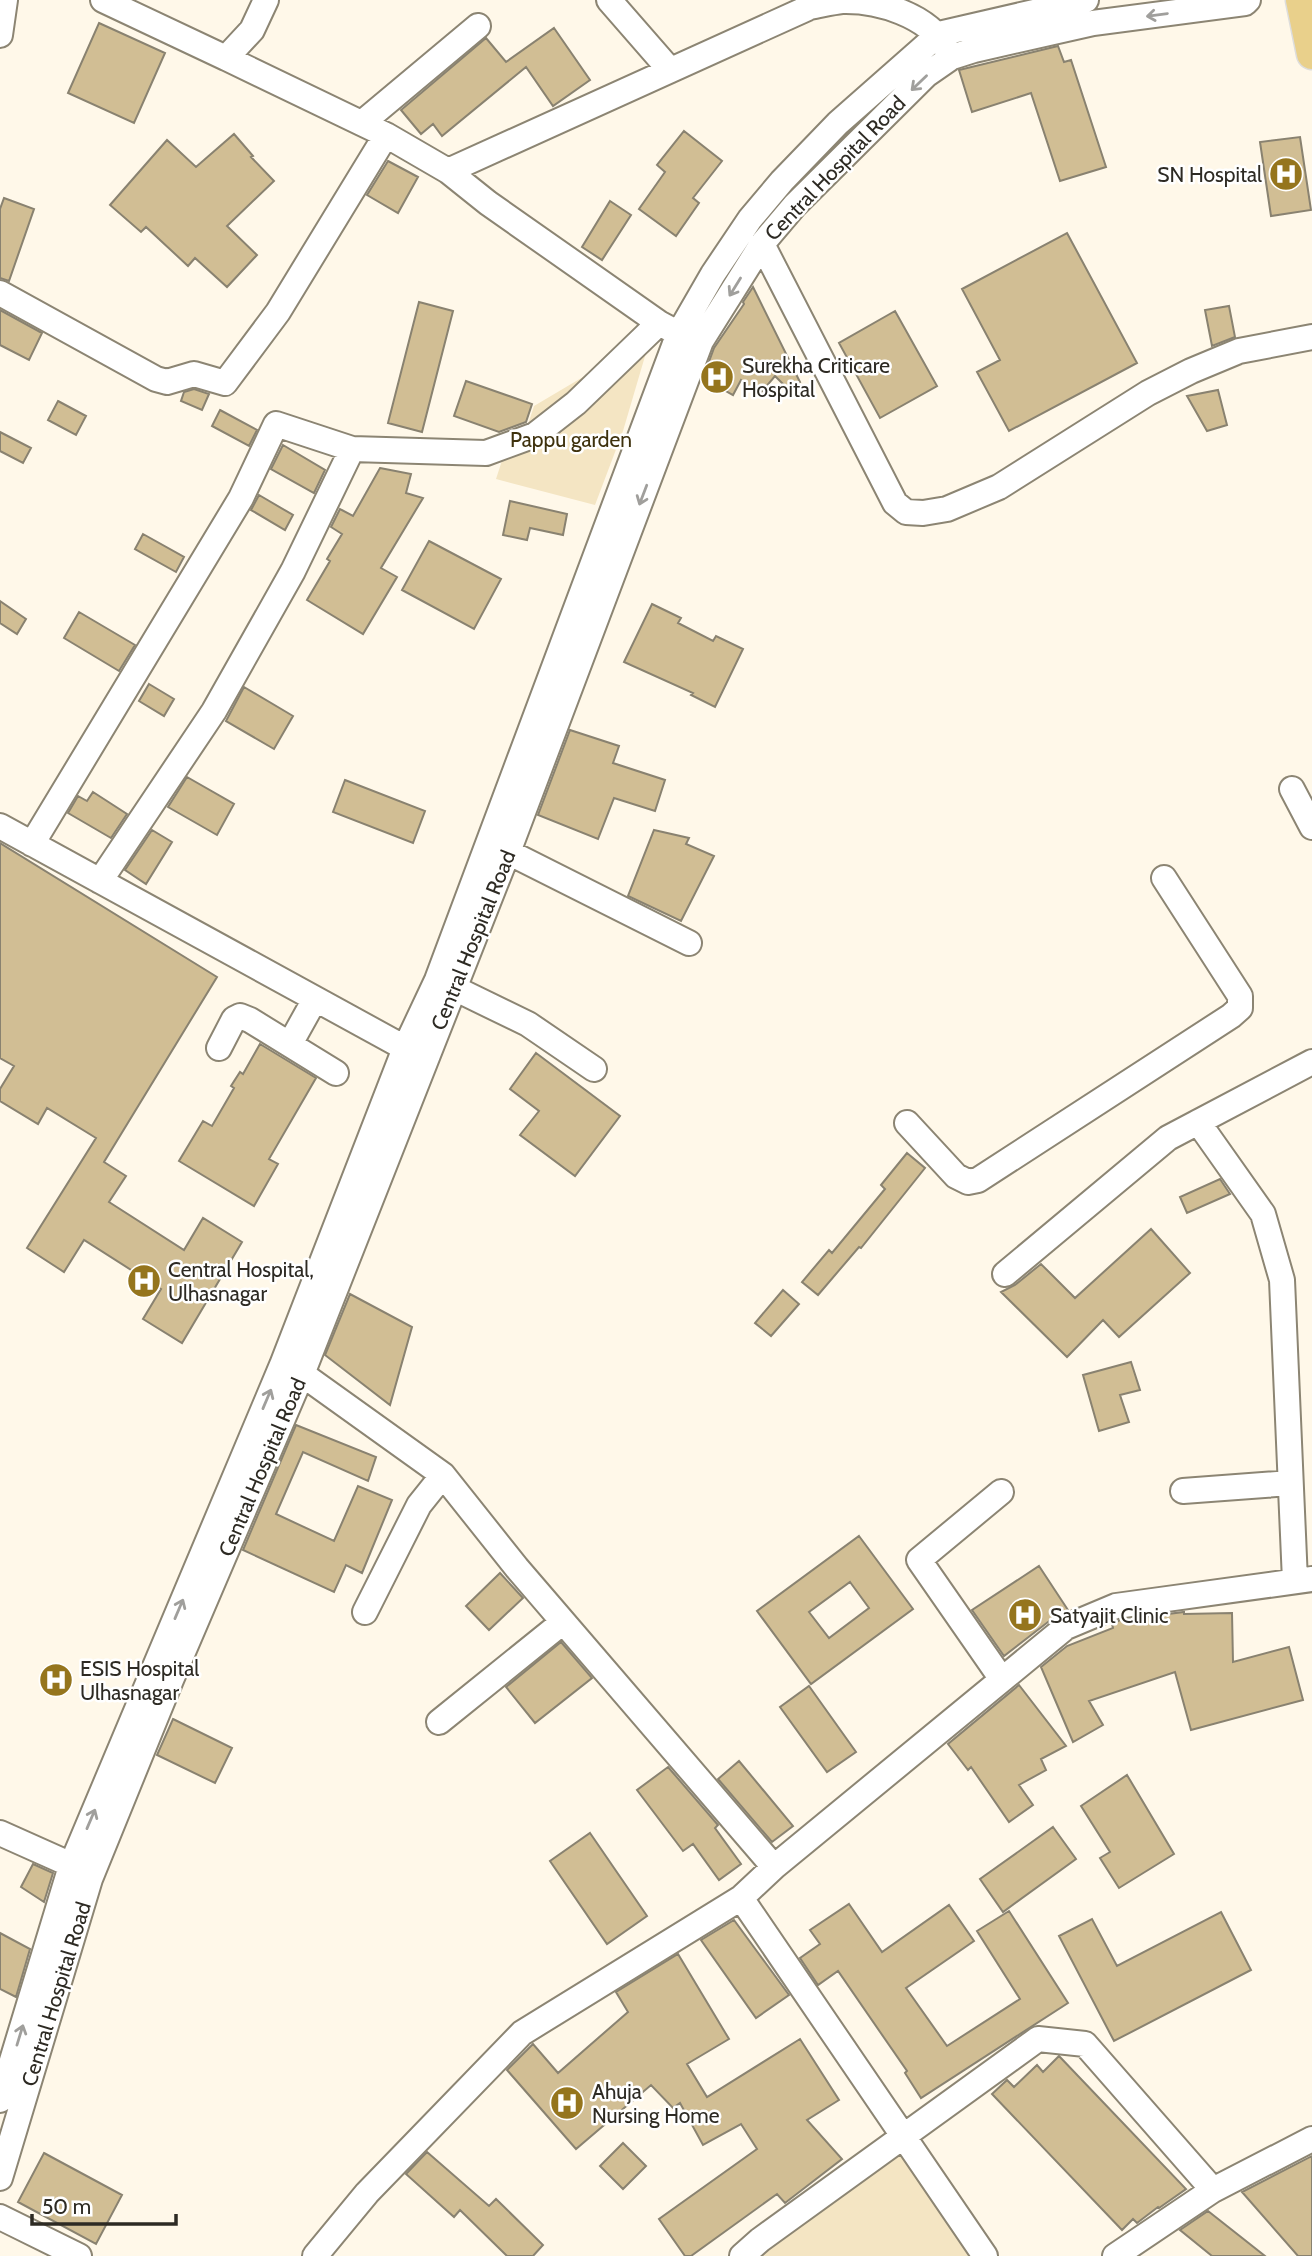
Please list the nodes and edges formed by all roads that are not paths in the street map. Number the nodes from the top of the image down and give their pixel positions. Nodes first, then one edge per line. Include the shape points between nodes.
1 (5, 0) edge
2 (103, 0) edge
3 (267, 0) edge
4 (609, 0) edge
5 (1086, 0) edge
6 (1248, 0) edge
7 (1301, 0) edge
8 (478, 26) dead end
9 (939, 34) junction
10 (0, 35) edge
11 (1312, 54) edge
12 (952, 57) junction
13 (226, 58) junction
14 (670, 70) junction
15 (362, 123) junction
16 (386, 135) junction
17 (448, 171) junction
18 (762, 244) junction
19 (0, 293) edge
20 (680, 332) junction
21 (1312, 337) edge
22 (352, 449) junction
23 (1292, 789) dead end
24 (0, 826) edge
25 (1312, 827) edge
26 (32, 844) junction
27 (499, 847) junction
28 (1164, 878) dead end
29 (100, 881) junction
30 (689, 943) dead end
31 (454, 988) junction
32 (315, 999) junction
33 (290, 1044) junction
34 (219, 1048) dead end
35 (416, 1052) junction
36 (1312, 1062) edge
37 (594, 1069) dead end
38 (336, 1073) dead end
39 (1198, 1122) junction
40 (907, 1124) dead end
41 (1005, 1274) dead end
42 (292, 1369) junction
43 (443, 1475) junction
44 (1290, 1483) junction
45 (1183, 1491) dead end
46 (1001, 1492) dead end
47 (1303, 1580) edge
48 (365, 1612) dead end
49 (563, 1622) junction
50 (1002, 1678) junction
51 (439, 1722) dead end
52 (0, 1833) edge
53 (774, 1867) junction
54 (82, 1870) junction
55 (741, 1898) junction
56 (0, 2100) edge
57 (903, 2136) junction
58 (1312, 2139) edge
59 (0, 2178) edge
60 (1213, 2190) junction
61 (0, 2217) edge
62 (1125, 2253) edge
63 (79, 2256) edge
64 (315, 2256) edge
65 (742, 2256) edge
66 (985, 2256) edge

1 - 10 street
2 - 13 street
3 - 13 street via 253,30
4 - 14 street
5 - 9 street, Central Hospital Road
6 -> 12 street, Central Hospital Road via 1093,23
7 - 11 main road
8 - 15 street
9 - 12 street
9 - 14 street via 886,5 844,1 810,7
9 - 20 street, Central Hospital Road via 838,123 782,181 750,219
12 -> 18 street, Central Hospital Road via 926,75
13 - 15 street
14 - 17 street
15 - 16 street
16 - 17 street
16 - 19 street via 278,312 225,383 194,374 167,382 156,379
17 - 20 street
18 -> 20 street, Central Hospital Road
18 - 21 street via 895,503 906,512 947,509 999,487 1148,393 1215,361 1239,351
20 - 22 street via 535,435 486,453
20 - 27 street, Central Hospital Road
22 - 26 street via 276,424 241,498
22 - 29 street via 293,571 214,711
23 - 25 street
24 - 26 street
26 - 29 street
27 - 30 street
27 - 31 street, Central Hospital Road
27 - 35 street, Central Hospital Road via 437,980
28 - 40 street via 1240,996 1240,1008 978,1180 968,1182 956,1176
29 - 32 street
31 - 35 street, Central Hospital Road
31 - 37 street via 528,1024
32 - 33 street
32 - 35 street
33 - 34 street via 240,1016
33 - 38 street
35 - 42 street, Central Hospital Road
36 - 39 street
39 - 41 street via 1168,1138
39 - 44 street via 1263,1214 1282,1280
42 - 43 street
42 - 54 street, Central Hospital Road
43 - 48 street via 419,1504
43 - 49 street
44 - 45 street
44 - 47 street
46 - 50 street via 919,1560
47 - 50 street via 1116,1606 1066,1627
49 - 51 street
49 - 53 street
50 - 53 street
52 - 54 street
53 - 55 street
56 -> 54 street, Central Hospital Road
54 - 59 street, Central Hospital Road
55 - 57 street
55 - 64 street via 522,2033 367,2193
57 - 60 street via 1038,2039 1085,2044
57 - 65 street
57 - 66 street
58 - 60 street
60 - 62 street
61 - 63 street

